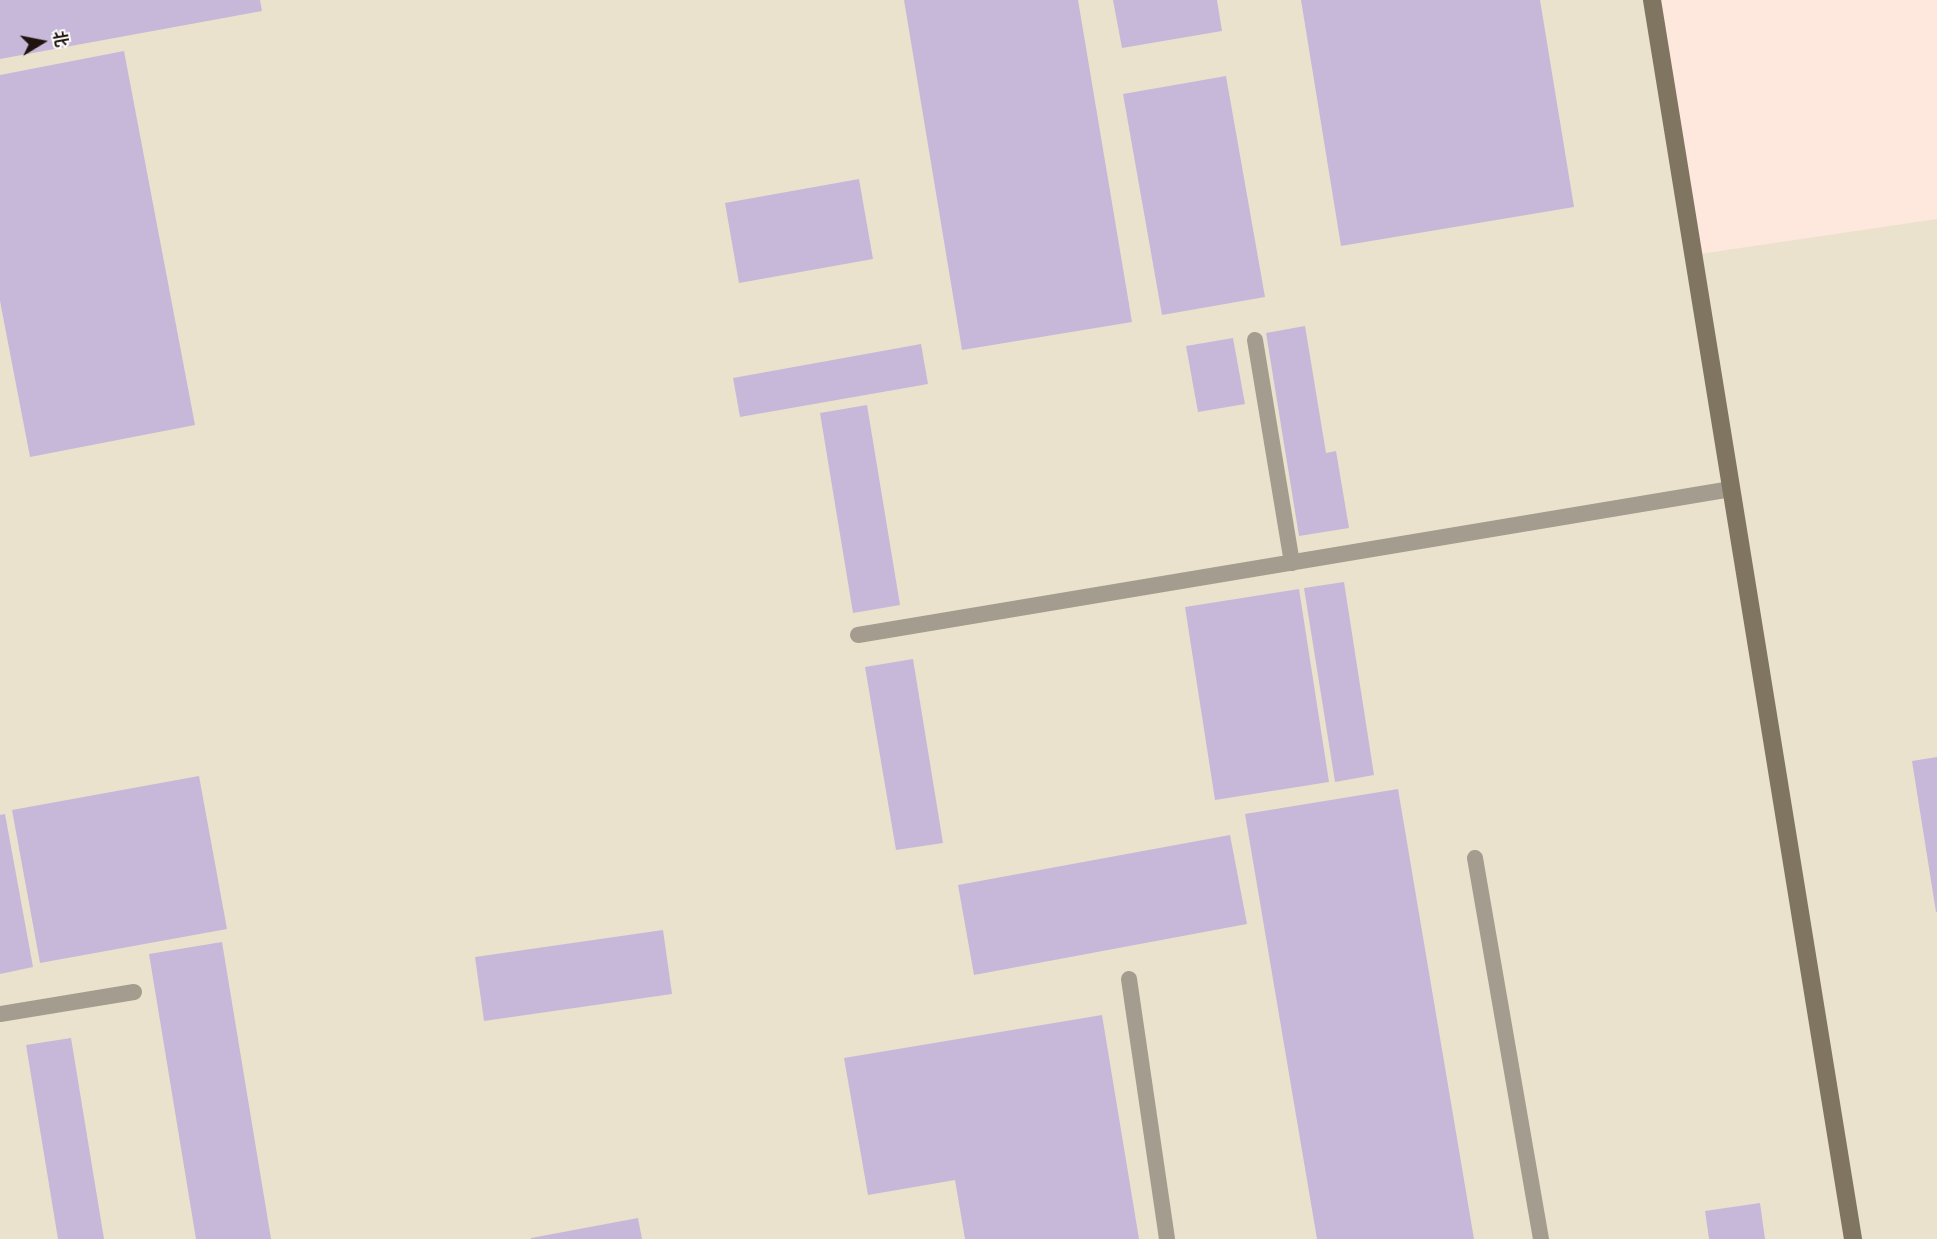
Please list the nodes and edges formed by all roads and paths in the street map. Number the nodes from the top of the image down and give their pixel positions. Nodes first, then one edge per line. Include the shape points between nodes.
1 (1652, 0) edge
2 (1255, 339) dead end
3 (1731, 489) junction
4 (1292, 563) junction
5 (858, 635) dead end
6 (1475, 858) dead end
7 (1129, 979) dead end
8 (134, 992) dead end
9 (0, 1014) edge
10 (1167, 1239) edge
11 (1541, 1239) edge
12 (1853, 1239) edge

1 - 3 street
2 - 4 lane
3 - 4 lane
3 - 12 street
4 - 5 lane
6 - 11 lane
7 - 10 lane
8 - 9 lane

